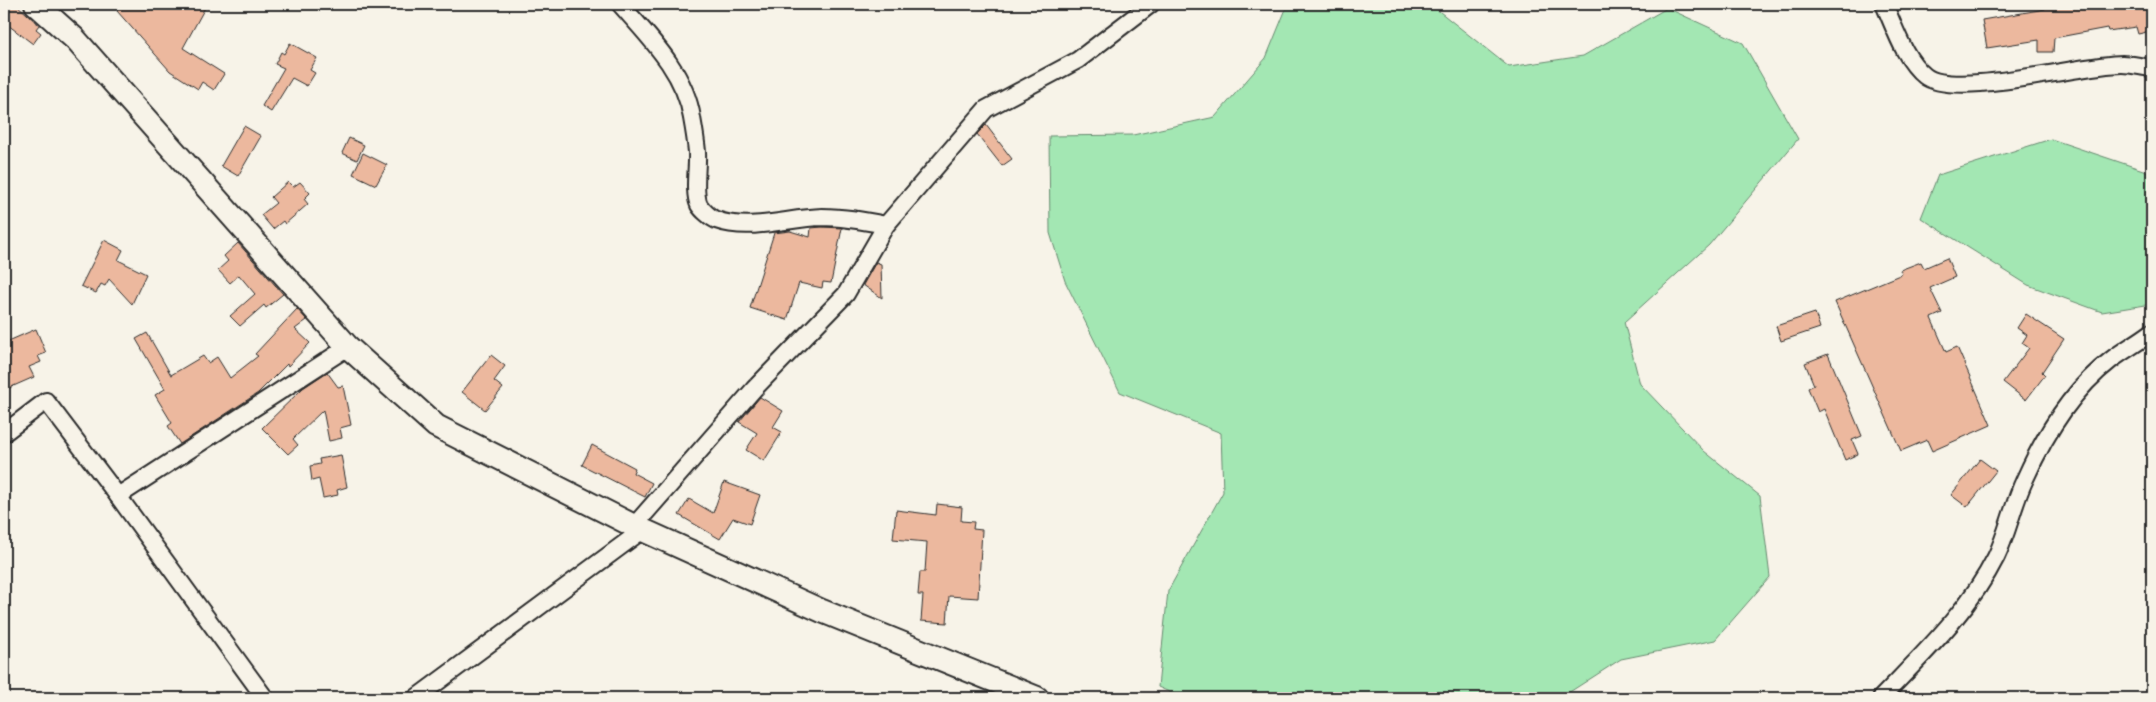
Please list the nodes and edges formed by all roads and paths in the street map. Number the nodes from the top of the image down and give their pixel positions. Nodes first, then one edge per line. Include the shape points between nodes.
1 (36, 4) edge
2 (620, 4) edge
3 (1151, 4) edge
4 (1884, 4) edge
5 (2152, 68) edge
6 (886, 225) junction
7 (2152, 332) edge
8 (348, 347) junction
9 (4, 433) edge
10 (118, 496) junction
11 (639, 528) junction
12 (265, 698) edge
13 (416, 698) edge
14 (1037, 698) edge
15 (1880, 698) edge

1 - 8 street via 75,39
2 - 6 street via 666,56 680,81 692,115 699,205 713,219 744,226 821,217
3 - 6 street via 1078,60 986,109
4 - 5 street via 1912,64 1927,78 1936,81 1967,83 2014,79 2122,64
6 - 11 street via 846,294 754,389
7 - 15 street via 2111,360 2080,389 2044,438 1996,557 1968,601
8 - 10 street
8 - 11 street via 436,426
9 - 10 street via 46,401
10 - 12 street
11 - 13 street
11 - 14 street via 822,611

